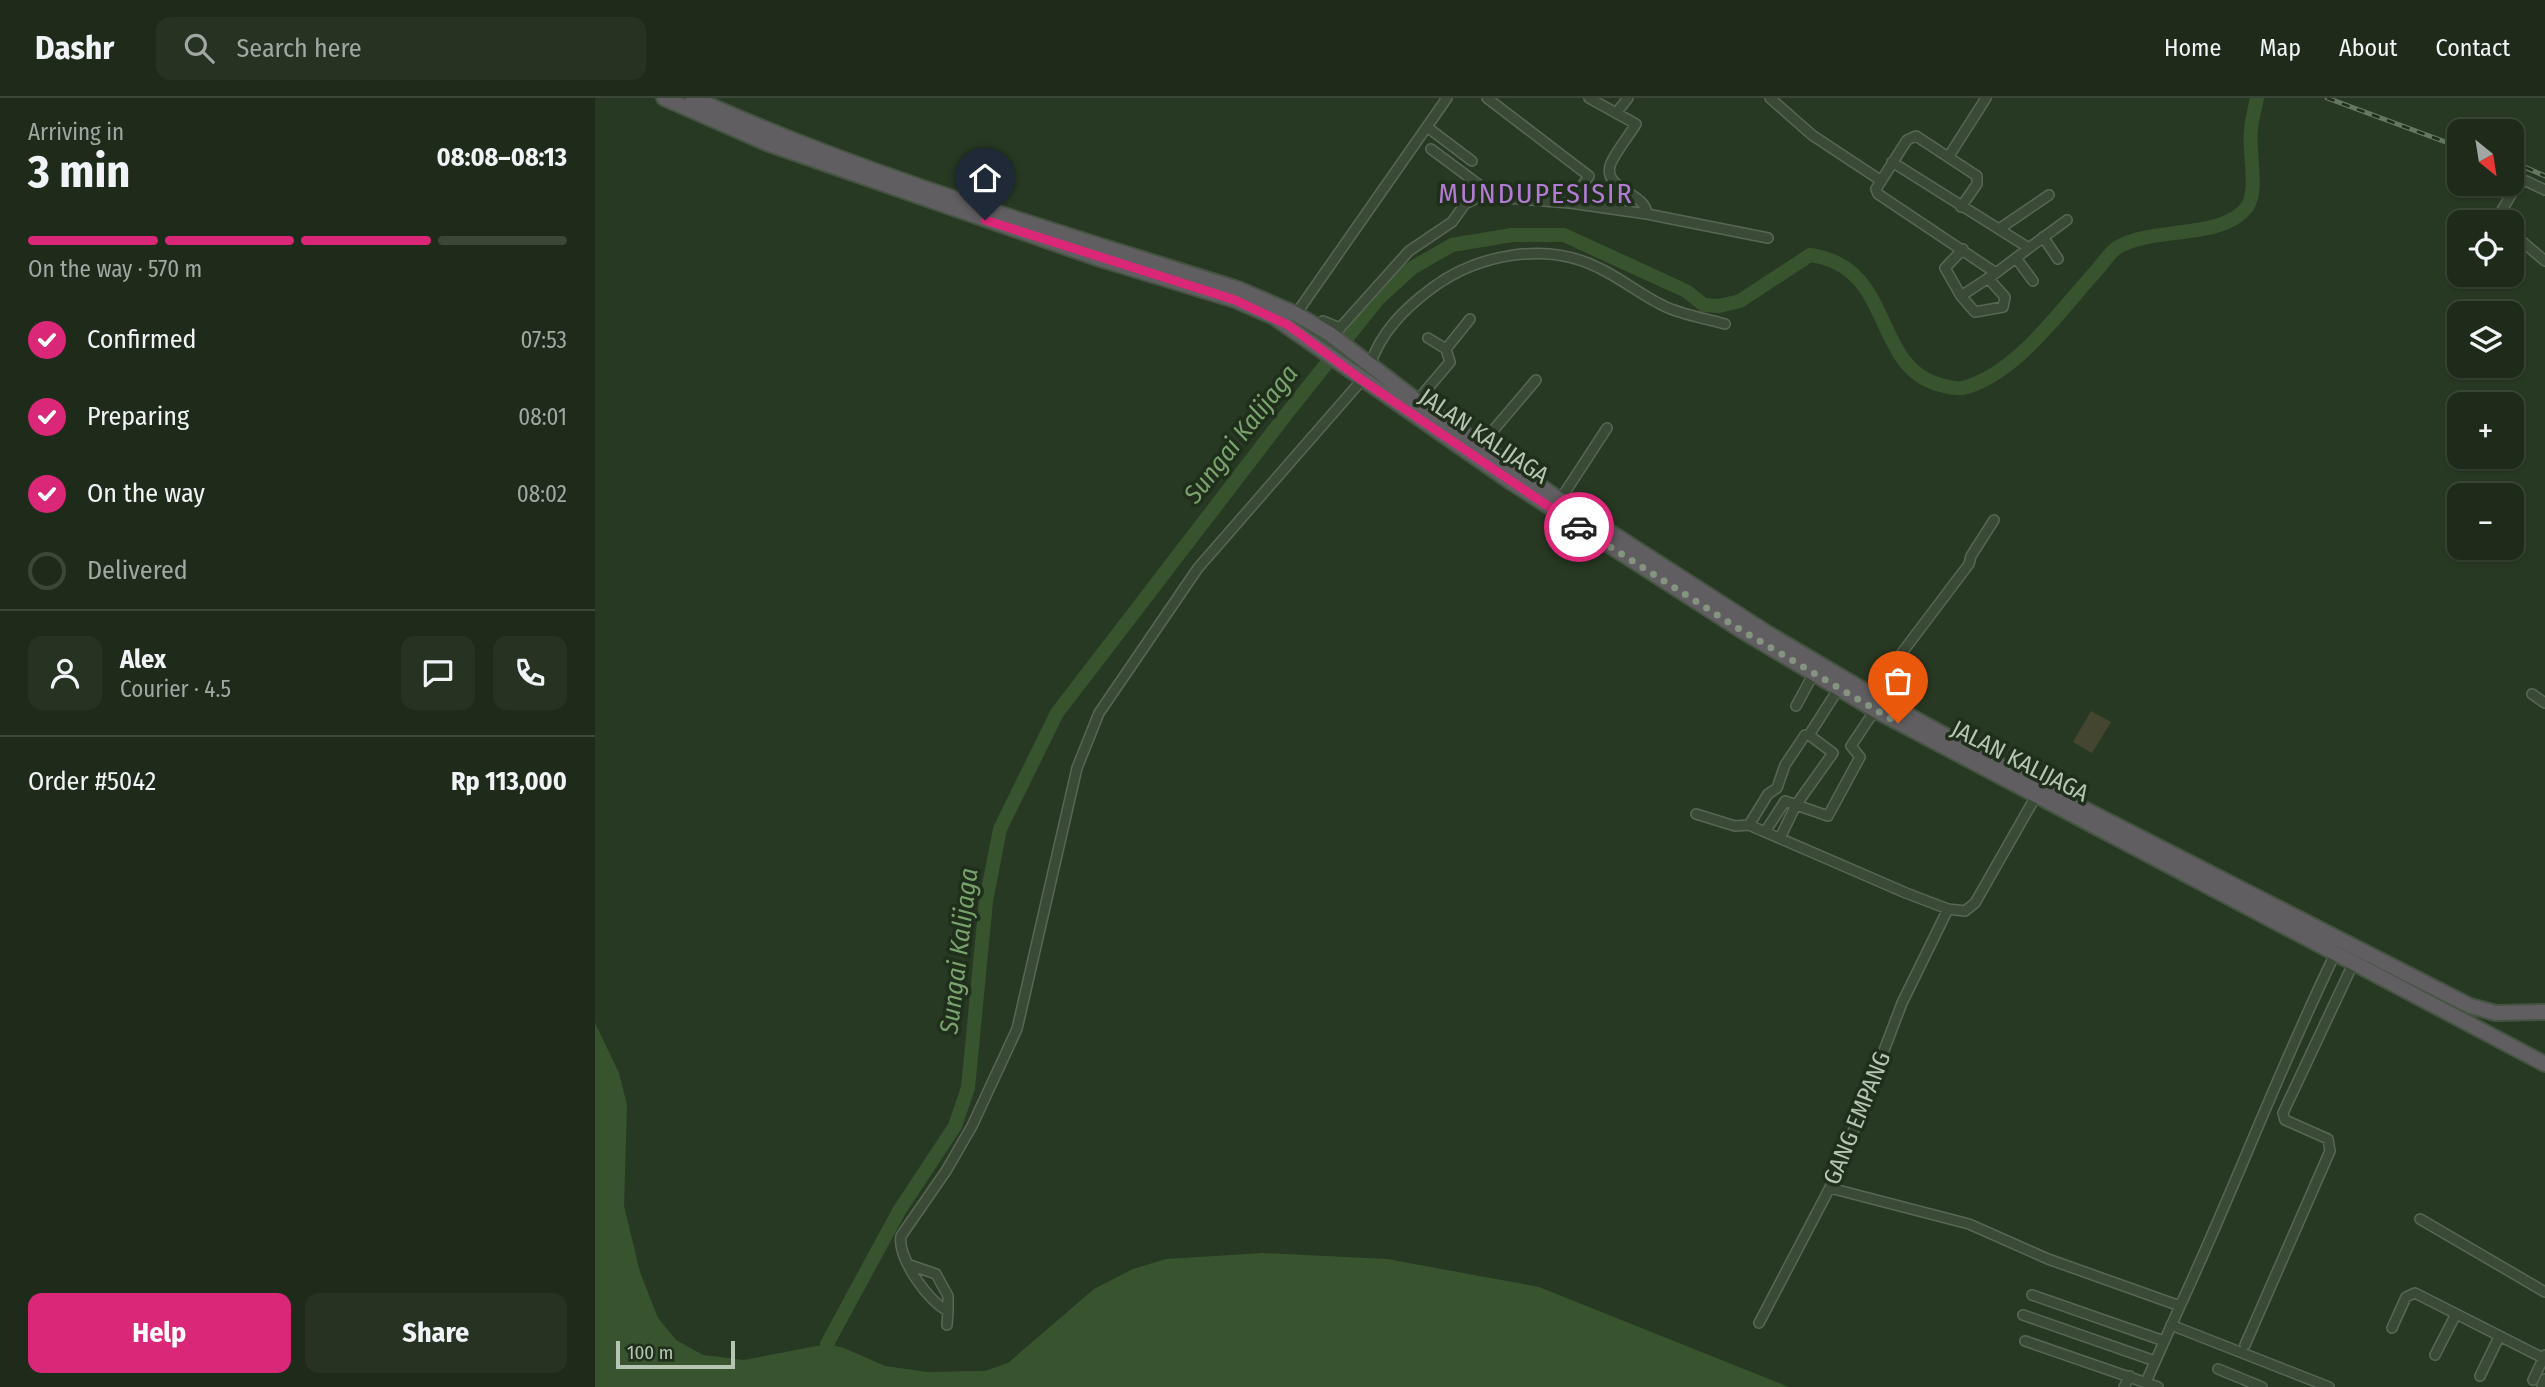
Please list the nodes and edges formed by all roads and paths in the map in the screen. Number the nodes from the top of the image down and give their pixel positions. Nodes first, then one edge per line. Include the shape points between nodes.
1 (664, 98) edge
2 (1447, 98) edge
3 (1487, 98) edge
4 (1589, 98) edge
5 (1627, 98) edge
6 (1770, 98) edge
7 (1986, 98) edge
8 (692, 101) edge
9 (1617, 112) junction
10 (1427, 127) junction
11 (1431, 149) dead end
12 (1949, 156) junction
13 (1472, 161) dead end
14 (1892, 162) junction
15 (847, 166) junction
16 (1880, 180) junction
17 (2545, 190) edge
18 (2049, 195) dead end
19 (1481, 196) junction
20 (1570, 203) junction
21 (1961, 206) junction
22 (2503, 210) edge
23 (1647, 214) junction
24 (2067, 220) dead end
25 (1999, 229) junction
26 (2043, 237) junction
27 (1768, 238) dead end
28 (2524, 243) edge
29 (2029, 248) junction
30 (1963, 249) junction
31 (2016, 258) junction
32 (2058, 259) dead end
33 (2545, 261) edge
34 (1992, 275) junction
35 (2033, 281) dead end
36 (1961, 296) junction
37 (1296, 314) junction
38 (1470, 319) dead end
39 (1725, 324) dead end
40 (1324, 330) junction
41 (1428, 338) dead end
42 (1447, 349) junction
43 (1368, 364) junction
44 (1360, 379) junction
45 (1536, 380) dead end
46 (1417, 401) junction
47 (1607, 428) dead end
48 (1481, 446) junction
49 (1560, 500) junction
50 (1994, 520) dead end
51 (1814, 673) junction
52 (1839, 688) junction
53 (2532, 694) dead end
54 (2545, 703) edge
55 (1875, 704) junction
56 (1796, 706) dead end
57 (1809, 735) junction
58 (2036, 796) junction
59 (1796, 805) junction
60 (1696, 814) dead end
61 (1749, 825) junction
62 (1765, 832) junction
63 (1780, 838) junction
64 (1948, 909) junction
65 (2335, 954) junction
66 (2353, 964) junction
67 (2386, 965) junction
68 (2381, 980) junction
69 (2545, 1012) edge
70 (2545, 1064) edge
71 (1830, 1188) junction
72 (2420, 1219) dead end
73 (910, 1265) junction
74 (2545, 1292) edge
75 (2032, 1295) dead end
76 (2180, 1306) junction
77 (948, 1311) junction
78 (2456, 1314) junction
79 (2023, 1315) dead end
80 (1759, 1323) dead end
81 (947, 1325) dead end
82 (2171, 1325) junction
83 (2392, 1328) dead end
84 (2498, 1337) junction
85 (2025, 1341) dead end
86 (2164, 1341) junction
87 (2245, 1345) dead end
88 (2435, 1355) dead end
89 (2544, 1357) edge
90 (2155, 1361) junction
91 (2218, 1369) dead end
92 (2130, 1376) junction
93 (2480, 1376) dead end
94 (2540, 1381) edge
95 (2145, 1382) junction
96 (2125, 1387) edge
97 (2158, 1387) edge
98 (2262, 1387) edge
99 (2329, 1387) edge

1 - 8 highway
2 - 10 street
3 - 20 street via 1589,176
4 - 9 street
5 - 9 street
6 - 16 street via 1812,135
7 - 12 street
8 - 15 highway
9 - 23 street via 1636,124 1611,164 1610,176 1643,204
10 - 13 street
10 - 37 street
11 - 19 street via 1478,184
12 - 14 street via 1914,135
12 - 21 street via 1978,178
14 - 16 street
14 - 21 street
15 - 37 highway, JALAN KALIJAGA via 1238,289
15 - 44 highway, JALAN KALIJAGA via 1100,259 1235,300 1288,325
16 - 30 street via 1878,194
17 - 22 street via 2526,181 2518,183
18 - 25 street
19 - 20 street
19 - 40 street via 1409,251 1341,328 1323,321
20 - 23 street
21 - 25 street
23 - 27 street
24 - 26 street
25 - 29 street
26 - 29 street
26 - 32 street
28 - 33 street
29 - 31 street
30 - 34 street
30 - 36 street via 1945,268
31 - 34 street
31 - 35 street
34 - 36 street
34 - 36 street via 2005,297 2003,307 1977,313
37 - 40 highway, JALAN KALIJAGA
38 - 42 street
39 - 43 street via 1662,305 1587,263 1517,254 1458,272 1425,294 1385,332
40 - 43 highway, JALAN KALIJAGA
41 - 42 street
42 - 46 street via 1450,362
43 - 46 highway, JALAN KALIJAGA
44 - 51 highway, JALAN KALIJAGA via 1594,537
44 - 73 street via 1198,568 1099,713 1077,768 1017,1030 947,1171 901,1236 899,1243
45 - 48 street
46 - 48 highway, JALAN KALIJAGA
47 - 49 street
48 - 49 highway, JALAN KALIJAGA
49 - 55 highway, JALAN KALIJAGA
50 - 55 street via 1969,564 1895,662
51 - 52 highway, JALAN KALIJAGA
51 - 56 street
52 - 55 highway, JALAN KALIJAGA
52 - 57 street
53 - 54 street
55 - 58 highway, JALAN KALIJAGA
55 - 59 street via 1851,746 1860,757 1828,816
55 - 67 highway, JALAN KALIJAGA via 2268,900
57 - 59 street via 1833,753
57 - 61 street via 1803,737 1777,788
58 - 64 street via 1975,903 1965,911
58 - 65 highway, JALAN KALIJAGA
59 - 62 street via 1782,803
59 - 63 street
60 - 61 street via 1735,826
61 - 62 street
62 - 63 street
63 - 64 street
64 - 71 street, GANG EMPANG via 1902,1003
65 - 66 highway, JALAN KALIJAGA
65 - 76 street
66 - 68 highway, JALAN KALIJAGA
66 - 87 street via 2283,1113 2285,1120 2326,1138 2330,1151
67 - 68 highway
67 - 69 highway, JALAN KALIJAGA via 2470,1006 2496,1013
68 - 70 highway, JALAN KALIJAGA
71 - 76 street via 1969,1224 2048,1259
71 - 80 street, GANG EMPANG
72 - 74 street
73 - 77 street via 928,1298
73 - 77 street via 936,1274 948,1296
75 - 86 street
76 - 82 street
77 - 81 street
78 - 83 street via 2410,1294
78 - 84 street
78 - 88 street
79 - 90 street
82 - 86 street
82 - 99 street
84 - 89 street
84 - 93 street
85 - 92 street
86 - 90 street
89 - 94 street
90 - 95 street
91 - 98 street
92 - 95 street
92 - 96 street
95 - 97 street

